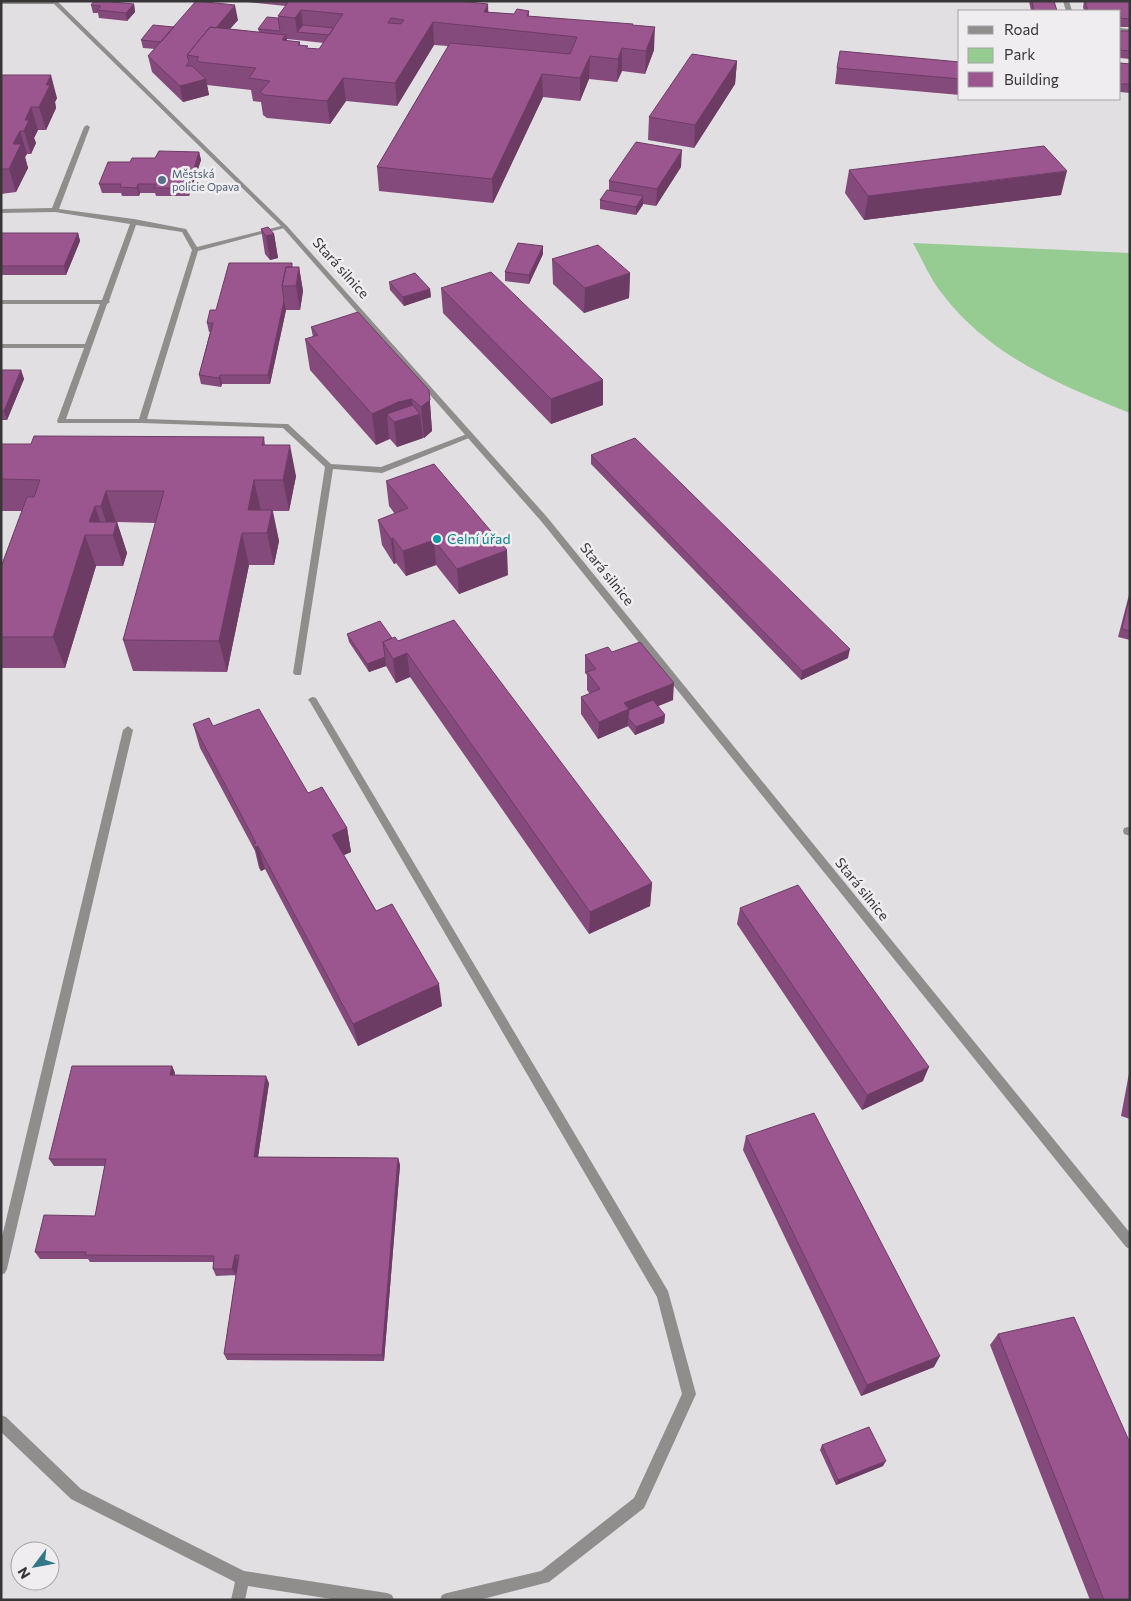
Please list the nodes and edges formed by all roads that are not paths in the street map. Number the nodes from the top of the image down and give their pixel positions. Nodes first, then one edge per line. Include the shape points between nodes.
1 (1, 2) edge
2 (87, 127) dead end
3 (55, 210) junction
4 (1, 211) edge
5 (134, 221) junction
6 (285, 227) junction
7 (195, 250) junction
8 (1, 302) edge
9 (106, 302) junction
10 (1, 346) edge
11 (90, 346) junction
12 (142, 421) junction
13 (470, 436) junction
14 (328, 466) junction
15 (298, 673) dead end
16 (313, 700) dead end
17 (128, 730) dead end
18 (1130, 1242) edge
19 (1, 1268) edge
20 (1, 1422) edge
21 (242, 1578) junction
22 (238, 1600) edge
23 (387, 1600) edge
24 (447, 1600) edge

1 - 6 street, Stará silnice via 55,2
2 - 3 street
3 - 4 street
3 - 5 street
5 - 7 street via 184,230
5 - 9 street
6 - 7 street
6 - 13 street, Stará silnice
7 - 12 street
8 - 9 street
9 - 11 street
10 - 11 street
11 - 12 street via 62,421
12 - 14 street via 285,426
13 - 14 street via 382,470
13 - 18 street, Stará silnice via 544,519
14 - 15 street
16 - 24 street via 663,1295 689,1394 639,1503 544,1576
17 - 19 street
20 - 21 street via 76,1494
21 - 22 street
21 - 23 street

